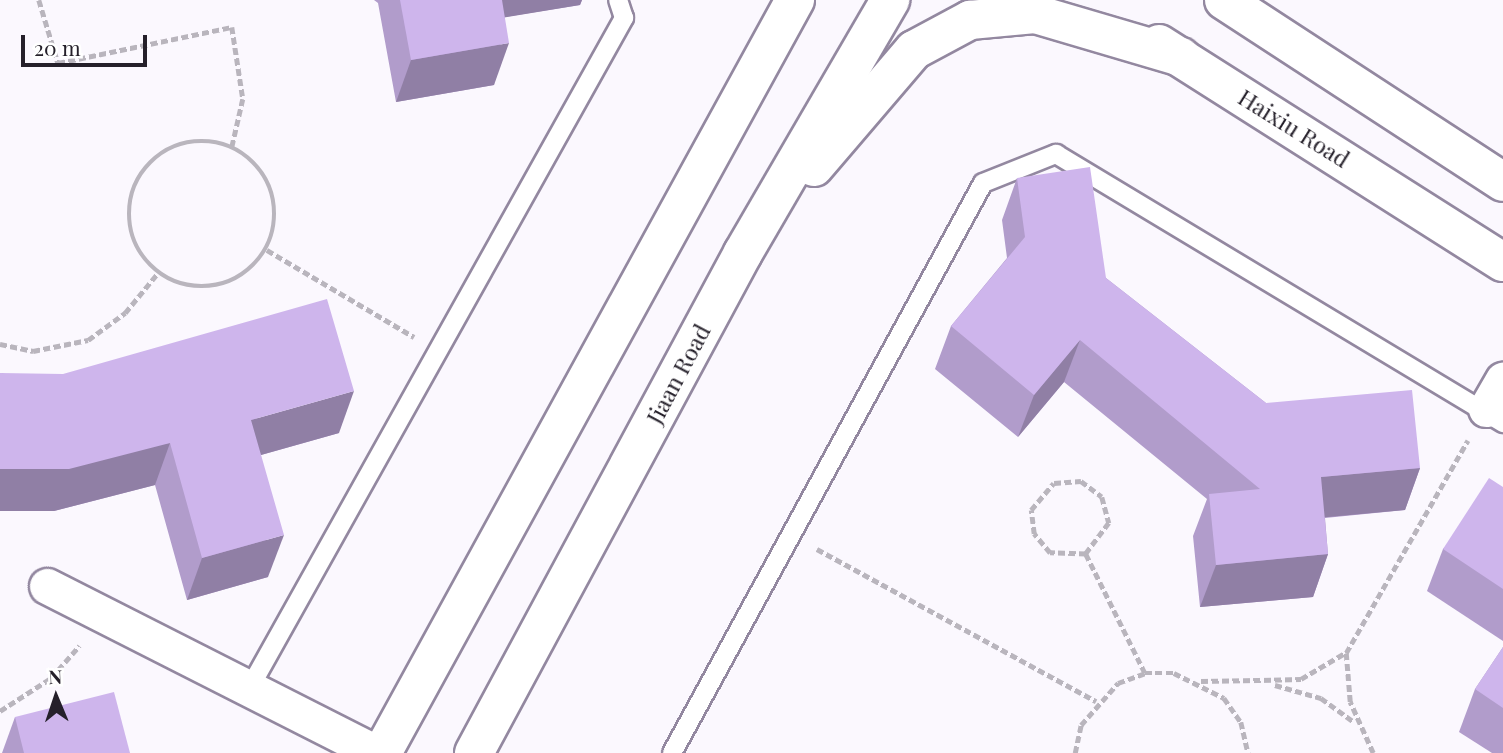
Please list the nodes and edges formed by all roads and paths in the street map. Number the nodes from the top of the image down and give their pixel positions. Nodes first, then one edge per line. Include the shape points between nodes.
1 (39, 0) edge
2 (618, 0) edge
3 (766, 0) edge
4 (795, 0) edge
5 (890, 0) edge
6 (1081, 0) edge
7 (1224, 0) edge
8 (1249, 11) edge
9 (1181, 57) junction
10 (733, 109) junction
11 (232, 148) junction
12 (1503, 182) edge
13 (267, 250) junction
14 (743, 253) junction
15 (1503, 262) edge
16 (158, 274) junction
17 (0, 344) edge
18 (438, 351) junction
19 (1497, 404) edge
20 (791, 535) junction
21 (1086, 554) junction
22 (47, 586) dead end
23 (97, 611) junction
24 (1346, 653) junction
25 (1145, 673) junction
26 (1201, 681) junction
27 (1270, 684) junction
28 (249, 689) junction
29 (1096, 701) junction
30 (0, 711) edge
31 (1357, 724) junction
32 (376, 753) edge
33 (382, 753) edge
34 (474, 753) edge
35 (672, 753) edge
36 (1075, 753) edge
37 (1248, 753) edge
38 (1373, 753) edge

1 - 11 path via 58,63 232,27 243,99
2 - 18 lane via 624,18
3 - 10 main road
4 - 10 main road
5 - 14 main road, Jiaan Road
6 - 9 main road, Haixiu Road
7 - 8 main road
8 - 12 main road
9 - 14 main road via 1035,14 970,20 942,32 889,78
9 - 15 main road, Haixiu Road
10 - 33 main road
11 - 13 path via 268,183 275,205
11 - 16 path via 190,142 169,149 134,184 130,234
13 - 16 path via 230,282 205,288
13 - 18 path
14 - 34 main road, Jiaan Road
16 - 17 path via 125,313 88,340 33,351
18 - 28 lane
19 - 20 lane via 1056,154 983,183
19 - 24 path
20 - 29 path
20 - 35 lane
21 - 21 path via 1050,553 1034,534 1031,510 1054,483 1093,487 1108,510 1105,536
21 - 25 path
22 - 23 street
23 - 28 street
23 - 30 path via 77,649 51,678
24 - 27 path via 1301,679
24 - 31 path
25 - 26 path
25 - 29 path
26 - 27 path
26 - 37 path via 1224,698 1241,722
27 - 31 path via 1321,698
28 - 32 street
29 - 36 path via 1081,725
31 - 38 path

